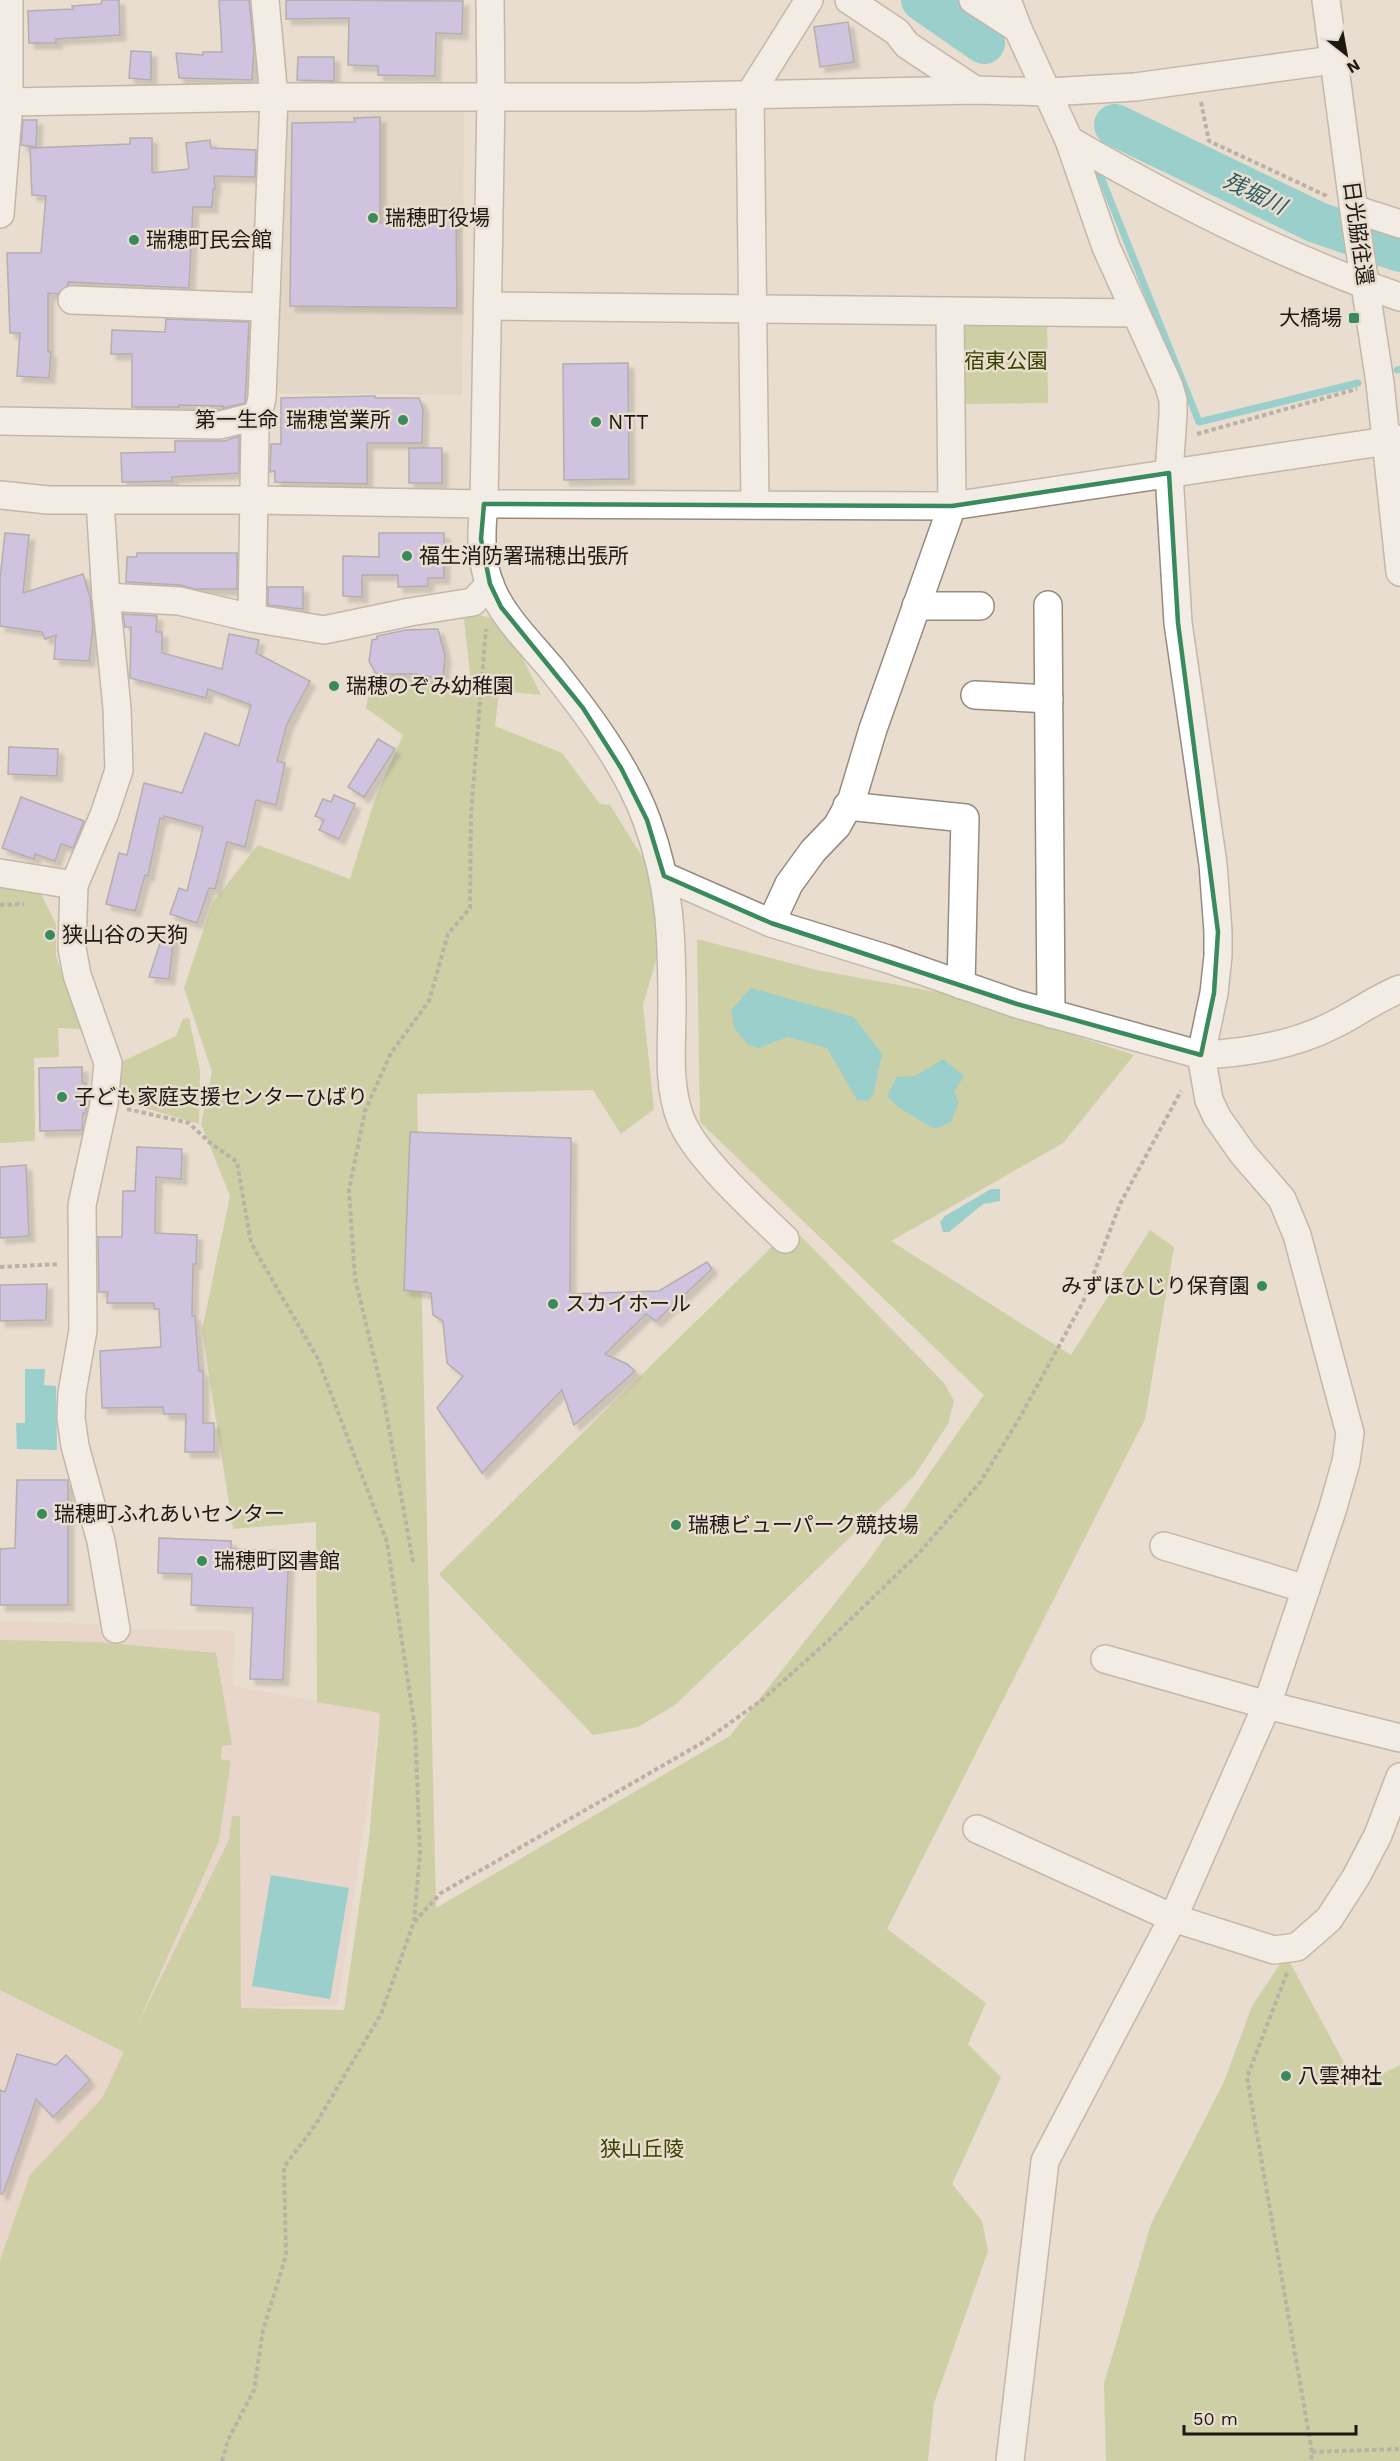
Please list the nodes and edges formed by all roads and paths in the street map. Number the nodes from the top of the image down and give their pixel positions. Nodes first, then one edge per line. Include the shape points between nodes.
1 (9, 0) edge
2 (265, 0) edge
3 (490, 0) edge
4 (809, 0) edge
5 (849, 0) edge
6 (973, 0) edge
7 (1007, 0) edge
8 (1326, 0) edge
9 (1018, 29) junction
10 (1333, 60) junction
11 (975, 90) junction
12 (1048, 92) junction
13 (1200, 92) dead end
14 (750, 94) junction
15 (274, 97) junction
16 (491, 98) junction
17 (9, 102) junction
18 (1069, 140) junction
19 (0, 214) edge
20 (1354, 214) junction
21 (1400, 224) edge
22 (1364, 279) junction
23 (1400, 297) edge
24 (72, 300) dead end
25 (488, 306) junction
26 (264, 307) junction
27 (753, 309) junction
28 (950, 311) junction
29 (1134, 313) junction
30 (1386, 371) edge
31 (256, 416) junction
32 (0, 422) edge
33 (1393, 440) edge
34 (1170, 441) junction
35 (1169, 472) junction
36 (0, 495) edge
37 (254, 500) junction
38 (100, 501) junction
39 (484, 504) junction
40 (755, 505) junction
41 (952, 506) junction
42 (1400, 572) edge
43 (490, 584) junction
44 (106, 597) junction
45 (1048, 605) dead end
46 (916, 606) junction
47 (980, 606) dead end
48 (252, 618) junction
49 (975, 696) dead end
50 (1049, 699) junction
51 (847, 806) junction
52 (0, 873) edge
53 (664, 876) junction
54 (74, 885) junction
55 (771, 923) junction
56 (961, 985) junction
57 (1400, 989) edge
58 (1051, 1014) junction
59 (1201, 1055) junction
60 (104, 1104) junction
61 (785, 1239) dead end
62 (82, 1263) junction
63 (0, 1267) edge
64 (1164, 1546) dead end
65 (413, 1562) dead end
66 (1306, 1589) junction
67 (116, 1629) dead end
68 (1105, 1659) dead end
69 (1266, 1705) junction
70 (1400, 1738) edge
71 (1400, 1777) edge
72 (977, 1829) dead end
73 (1173, 1918) junction
74 (414, 1922) junction
75 (1297, 1947) junction
76 (1400, 2449) edge
77 (1312, 2452) junction
78 (222, 2461) edge
79 (1010, 2461) edge
80 (1311, 2461) edge

1 - 17 street
2 - 15 street
3 - 16 street
4 - 14 street
5 - 11 street
6 - 9 street
7 - 9 street
8 - 10 street, 日光脇往還
9 - 12 street
10 - 12 street via 1135,87
10 - 20 street, 日光脇往還
11 - 12 street
11 - 14 street
12 - 18 street
13 - 20 path via 1209,141
14 - 16 street
14 - 27 street
15 - 16 street
15 - 17 street
15 - 26 street
16 - 25 street
17 - 19 street
18 - 22 street via 1250,235
18 - 29 street
20 - 21 street
20 - 22 street, 日光脇往還
22 - 23 street
22 - 30 street, 日光脇往還
24 - 26 street
25 - 27 street
25 - 39 street
26 - 31 street via 262,398
27 - 28 street
27 - 40 street
28 - 29 street
28 - 41 street
29 - 34 street via 1173,400
30 - 33 street, 日光脇往還
30 - 34 path
31 - 32 street via 220,425
31 - 37 street
33 - 35 street
33 - 42 street, 日光脇往還
34 - 35 street
35 - 41 street
35 - 59 street via 1178,623 1213,864 1218,932 1214,993
36 - 38 street
37 - 38 street
37 - 39 street
37 - 48 street
38 - 44 street
39 - 40 street
39 - 43 street via 481,539
40 - 41 street
41 - 46 street
43 - 48 street via 472,602 324,630
43 - 53 street via 501,607 583,708 621,768 647,820
43 - 65 path via 471,813 470,908 448,934 429,1001 392,1053 365,1111 349,1190 355,1278 382,1390
44 - 48 street via 179,601
44 - 54 street via 119,770
45 - 50 street
46 - 47 street
46 - 51 street
49 - 50 street
50 - 58 street
51 - 55 street via 837,826 789,884
51 - 56 street via 965,818
52 - 54 street
53 - 55 street
53 - 61 street via 670,917 672,1088 681,1120 696,1145
54 - 60 street via 72,948 77,975 108,1063
55 - 56 street
56 - 58 street
57 - 59 street via 1304,1037 1226,1054
58 - 59 street
59 - 66 street via 1216,1117 1282,1199 1297,1235 1350,1433 1346,1462
59 - 74 path via 1120,1204 1083,1302 1019,1419 981,1480 920,1552 762,1700 702,1743 441,1893
60 - 62 street via 82,1205
60 - 74 path via 189,1123 237,1162 252,1243 318,1359 358,1462 387,1542 415,1728 420,1852
62 - 63 path
62 - 67 street via 84,1330 72,1393 71,1428 101,1541
64 - 66 street
66 - 69 street
68 - 69 street
69 - 70 street
69 - 73 street
71 - 75 street via 1378,1835 1356,1877 1329,1919
72 - 73 street
73 - 75 street via 1274,1950
73 - 79 street via 1045,2161
74 - 78 path via 381,2014 314,2127 284,2167 286,2256 263,2330 254,2390 228,2440
75 - 77 path via 1246,2078
76 - 77 path
77 - 80 path

